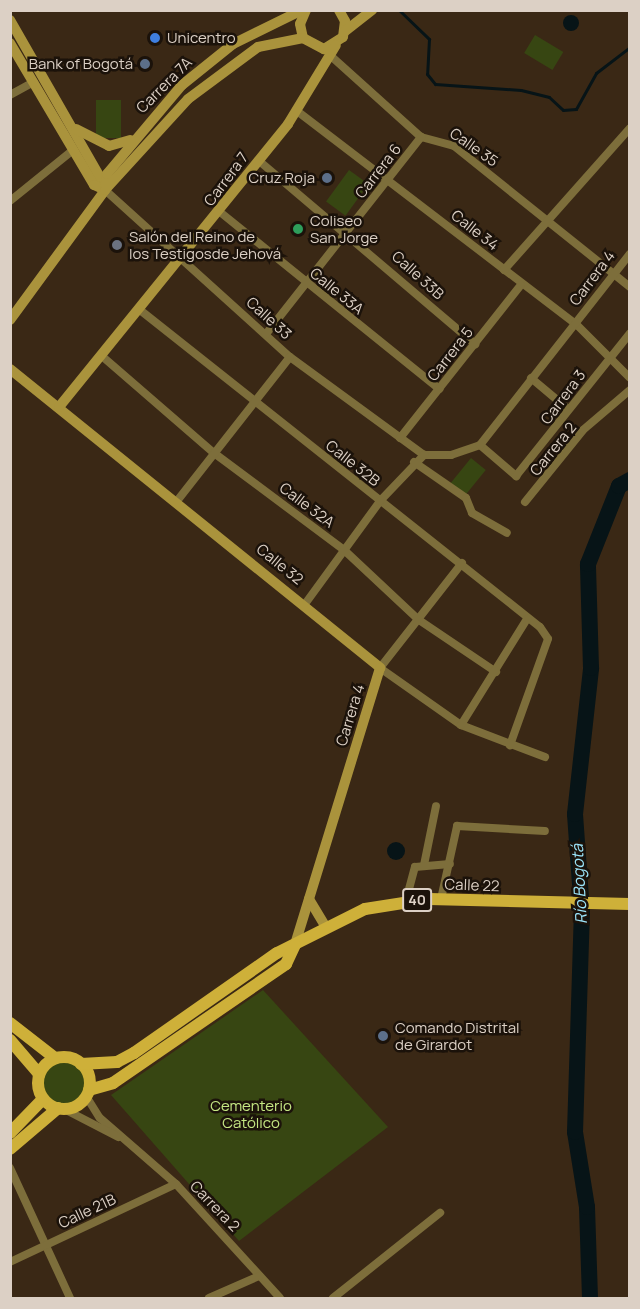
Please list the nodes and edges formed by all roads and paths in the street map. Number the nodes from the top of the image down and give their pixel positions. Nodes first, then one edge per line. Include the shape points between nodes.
1 (304, 10) edge
2 (339, 10) edge
3 (372, 10) edge
4 (10, 20) edge
5 (344, 32) junction
6 (303, 38) junction
7 (10, 43) edge
8 (336, 45) junction
9 (332, 57) junction
10 (33, 82) junction
11 (10, 95) edge
12 (297, 111) junction
13 (74, 127) junction
14 (630, 128) edge
15 (137, 134) junction
16 (421, 137) junction
17 (73, 150) junction
18 (258, 160) junction
19 (388, 180) junction
20 (105, 190) junction
21 (10, 201) edge
22 (220, 212) junction
23 (546, 219) junction
24 (348, 231) junction
25 (630, 254) edge
26 (181, 260) junction
27 (504, 270) junction
28 (611, 276) junction
29 (305, 282) junction
30 (521, 285) junction
31 (630, 287) edge
32 (140, 310) junction
33 (10, 320) edge
34 (576, 324) junction
35 (630, 333) edge
36 (266, 334) junction
37 (475, 344) junction
38 (103, 357) junction
39 (290, 357) junction
40 (610, 357) junction
41 (10, 369) edge
42 (531, 378) junction
43 (630, 378) edge
44 (439, 389) junction
45 (630, 390) edge
46 (254, 403) junction
47 (59, 407) junction
48 (568, 409) junction
49 (400, 438) junction
50 (480, 445) junction
51 (214, 453) junction
52 (424, 455) junction
53 (414, 462) junction
54 (177, 501) junction
55 (380, 501) junction
56 (525, 502) dead end
57 (507, 533) dead end
58 (343, 549) junction
59 (462, 563) junction
60 (305, 604) junction
61 (527, 619) junction
62 (419, 620) junction
63 (380, 668) junction
64 (496, 672) junction
65 (461, 725) junction
66 (510, 744) junction
67 (545, 757) dead end
68 (436, 806) dead end
69 (545, 831) dead end
70 (450, 864) junction
71 (424, 865) junction
72 (409, 889) dead end
73 (309, 899) junction
74 (441, 899) junction
75 (621, 903) edge
76 (325, 926) junction
77 (295, 945) junction
78 (10, 1023) edge
79 (10, 1040) edge
80 (55, 1058) junction
81 (81, 1064) junction
82 (39, 1074) junction
83 (87, 1093) junction
84 (43, 1099) junction
85 (61, 1108) junction
86 (10, 1133) edge
87 (122, 1139) junction
88 (10, 1149) edge
89 (10, 1168) edge
90 (176, 1184) junction
91 (440, 1213) dead end
92 (45, 1245) junction
93 (10, 1262) edge
94 (259, 1276) junction
95 (70, 1299) edge
96 (209, 1299) edge
97 (280, 1299) edge
98 (333, 1299) edge

1 - 6 street via 300,24
1 - 15 street, Carrera 7A via 233,44 182,85
2 - 5 street
3 - 5 street
4 - 13 street, Calle 33
5 - 8 street, Carrera 7
6 - 8 street via 318,48
6 - 20 street, Carrera 7A via 258,47 213,78
7 - 10 street, Calle 33
8 - 9 street, Carrera 7
9 - 12 street, Carrera 7
9 - 16 street, Calle 35
10 - 11 street
10 - 17 street, Calle 33
12 - 18 street, Carrera 7
12 - 19 street, Calle 34
13 - 15 street via 110,146 123,145
13 - 20 street, Calle 33
14 - 23 street
15 - 20 street, Carrera 7A via 107,174
16 - 19 street, Carrera 6
16 - 23 street, Calle 35 via 447,141
17 - 20 street, Calle 33 via 94,185
17 - 21 street
18 - 22 street, Carrera 7
18 - 24 street, Calle 33B
19 - 24 street, Carrera 6
19 - 27 street, Calle 34
20 - 26 street, Calle 33
20 - 33 street, Carrera 7A
22 - 26 street, Carrera 7
22 - 29 street, Calle 33A
23 - 27 street
23 - 28 street, Calle 35
24 - 29 street, Carrera 6
24 - 37 street, Calle 33B
25 - 28 street, Carrera 4
26 - 32 street, Carrera 7
26 - 36 street, Calle 33
27 - 30 street, Calle 34
28 - 31 street, Calle 35
28 - 34 street, Carrera 4
29 - 36 street, Carrera 6
29 - 44 street, Calle 33A
30 - 34 street, Calle 34
30 - 37 street, Carrera 5
32 - 38 street, Carrera 7
32 - 46 street, Calle 32B
34 - 40 street, Calle 34
34 - 42 street, Carrera 4
35 - 40 street, Carrera 3
36 - 39 street, Calle 33
37 - 44 street, Carrera 5
38 - 47 street, Carrera 7
38 - 51 street, Calle 32A
39 - 46 street
39 - 49 street, Calle 33
40 - 43 street, Calle 34
40 - 48 street, Carrera 3
41 - 47 street, Calle 32
42 - 48 street
42 - 50 street, Carrera 4
44 - 49 street, Carrera 5
45 - 56 street, Carrera 2 via 583,430
46 - 51 street
46 - 55 street, Calle 32B
47 - 54 street, Calle 32
48 - 50 street, Carrera 3 via 516,476
49 - 52 street, Calle 33
50 - 52 street via 450,455
51 - 54 street
51 - 58 street, Calle 32A
52 - 53 street
53 - 55 street
53 - 57 street via 466,498 472,513
54 - 60 street, Calle 32
55 - 58 street
55 - 59 street, Calle 32B
58 - 60 street
58 - 62 street, Calle 32A
59 - 61 street, Calle 32B
59 - 62 street, Carrera 4
60 - 63 street, Calle 32
61 - 64 street
61 - 66 street, Calle 32B via 548,639
62 - 63 street, Carrera 4
62 - 64 street, Calle 32A
63 - 65 street, Calle 32
63 - 73 street, Carrera 4
64 - 65 street
65 - 66 street, Calle 32
66 - 67 street, Calle 32
68 - 71 street
69 - 70 street via 457,826
70 - 71 street
70 - 74 street
71 - 72 street via 409,874
73 - 76 street
73 - 77 street, Carrera 4
74 - 75 main road, Calle 22 / 40
74 - 76 main road, Calle 22 / 40 via 385,904
76 - 77 main road, Calle 22 / 40
77 - 81 main road, Calle 22 / 40 via 134,1053 117,1062
77 - 83 main road, Calle 22 / 40 via 286,964 112,1083
78 - 80 main road
79 - 82 main road
80 - 81 main road, 40
80 - 82 main road
81 - 83 main road
82 - 84 main road
83 - 85 main road, 40
83 - 87 street, Carrera 2
84 - 85 main road
84 - 86 main road
85 - 87 street, Carrera 2
85 - 88 main road, 40
87 - 90 street, Carrera 2
89 - 92 street
90 - 92 street, Calle 21B
90 - 94 street, Carrera 2
91 - 98 street
92 - 93 street, Calle 21B
92 - 95 street
94 - 96 street
94 - 97 street, Carrera 2

